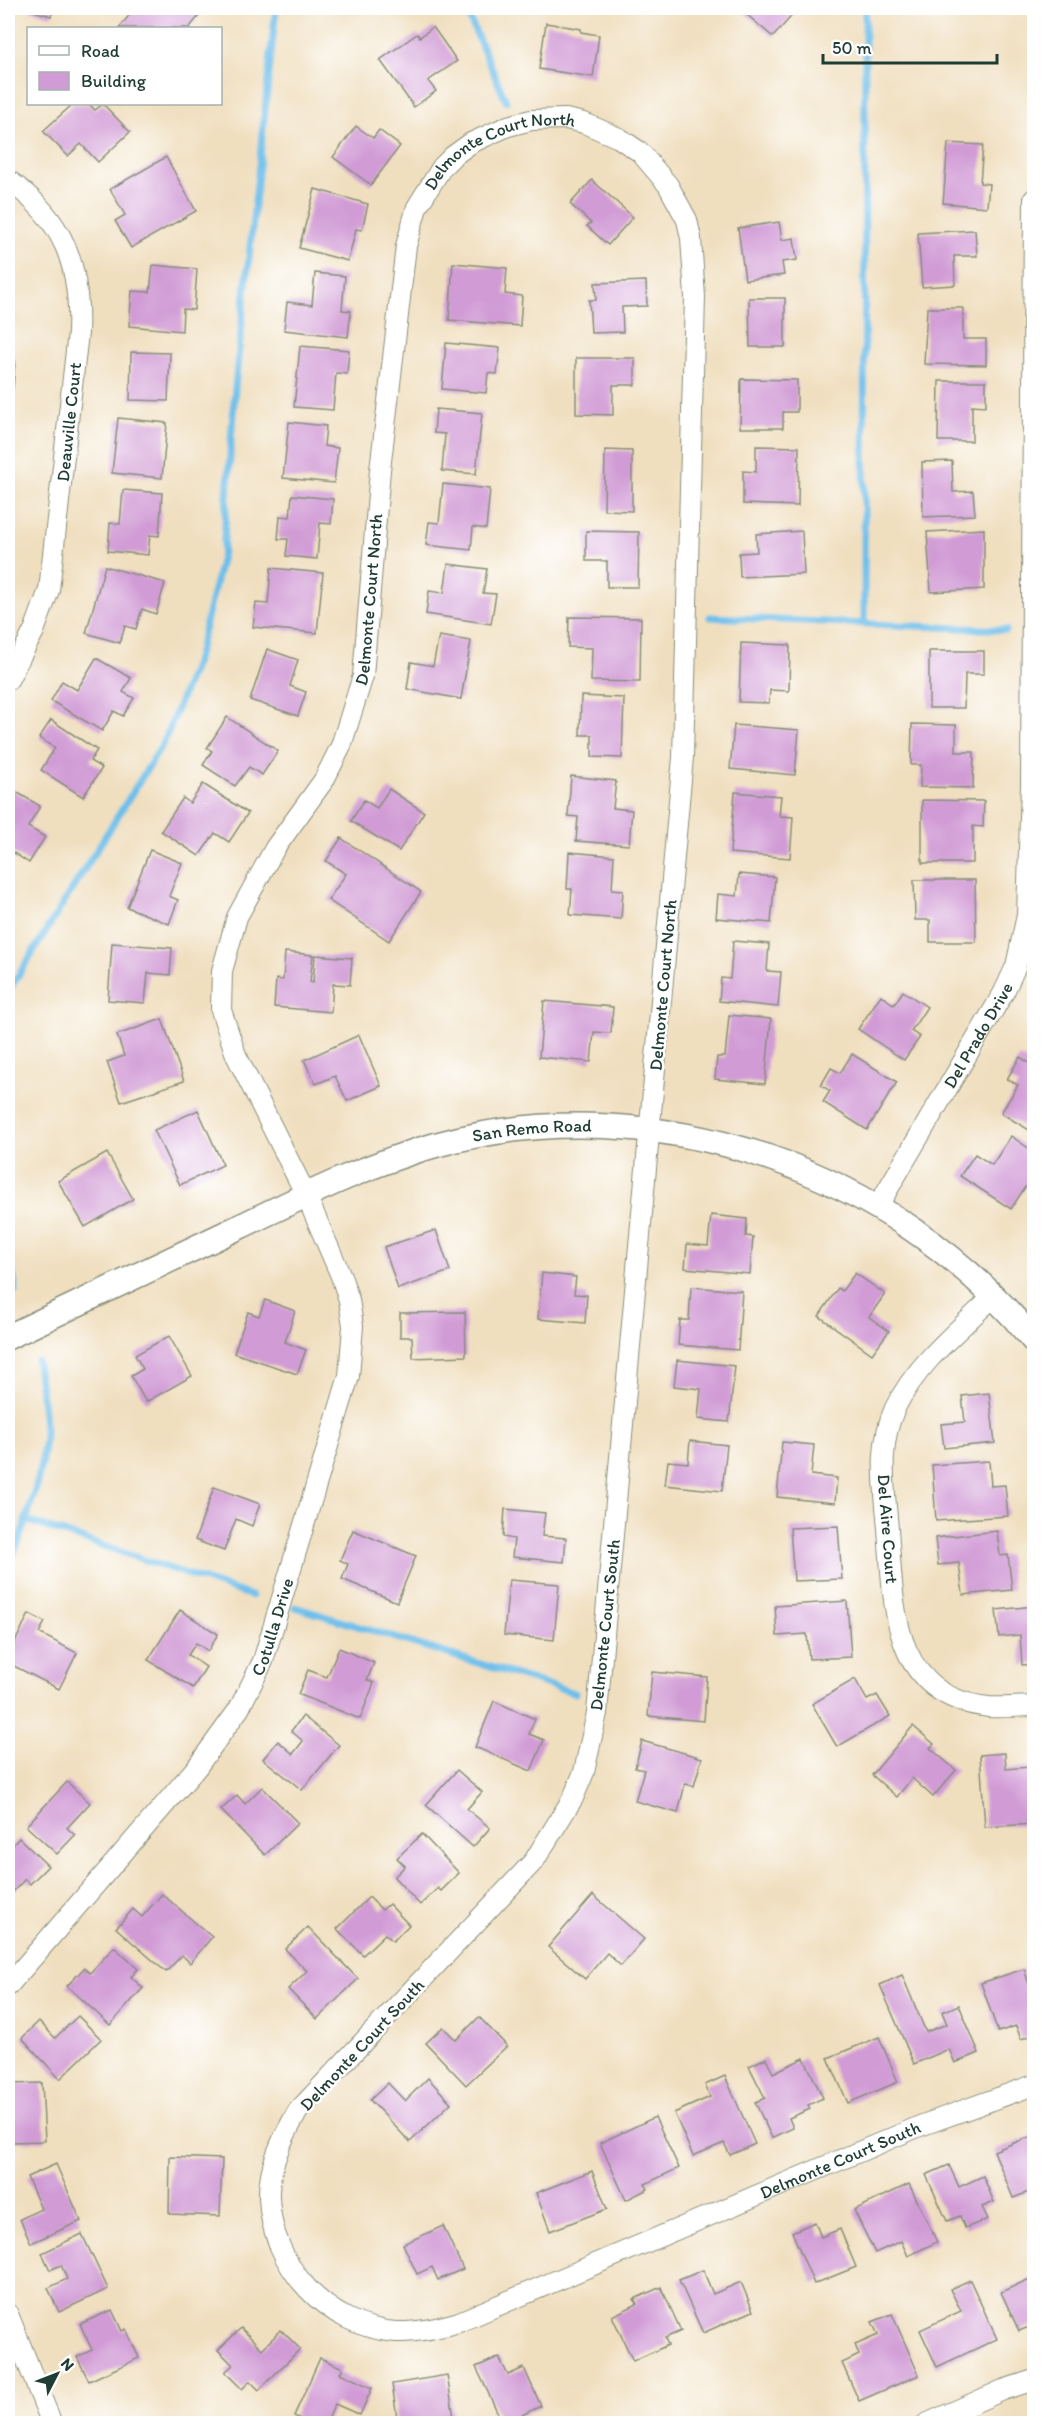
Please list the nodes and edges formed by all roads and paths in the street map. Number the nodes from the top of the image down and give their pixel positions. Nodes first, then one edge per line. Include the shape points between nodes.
1 (8, 180) edge
2 (1035, 199) edge
3 (8, 680) edge
4 (651, 1131) junction
5 (306, 1195) junction
6 (878, 1206) junction
7 (994, 1296) junction
8 (8, 1337) edge
9 (1035, 1341) edge
10 (1035, 1706) edge
11 (8, 1986) edge
12 (1035, 2085) edge
13 (8, 2314) edge
14 (1035, 2380) edge
15 (52, 2424) edge
16 (926, 2424) edge

1 - 3 street, Deauville Court via 40,207 55,227 69,254 79,307 49,590 34,631
2 - 6 street, Del Prado Drive via 1027,915 1016,966 1004,992
4 - 5 street, San Remo Road via 556,1127 470,1137 390,1160
4 - 5 street, Delmonte Court North via 683,757 695,297 691,238 680,203 640,152 584,123 531,120 485,136 453,156 442,166 417,207 406,246 384,434 363,676 341,746 324,780 275,848 237,917 222,971 221,1010 236,1055
4 - 6 street, San Remo Road via 689,1135 774,1159
4 - 12 street, Delmonte Court South via 598,1702 584,1772 561,1821 518,1880 298,2111 277,2153 271,2177 269,2197 279,2244 305,2287 345,2318 396,2332 434,2329 459,2322 920,2126
5 - 8 street, San Remo Road
5 - 11 street, Cotulla Drive via 349,1300 352,1350 349,1376 263,1661 239,1709 197,1767
6 - 7 street, San Remo Road via 934,1244
7 - 9 street, San Remo Road
7 - 10 street, Del Aire Court via 918,1373 894,1410 888,1427 883,1461 895,1615 910,1657 926,1679 947,1695 991,1707
13 - 15 street
14 - 16 street

